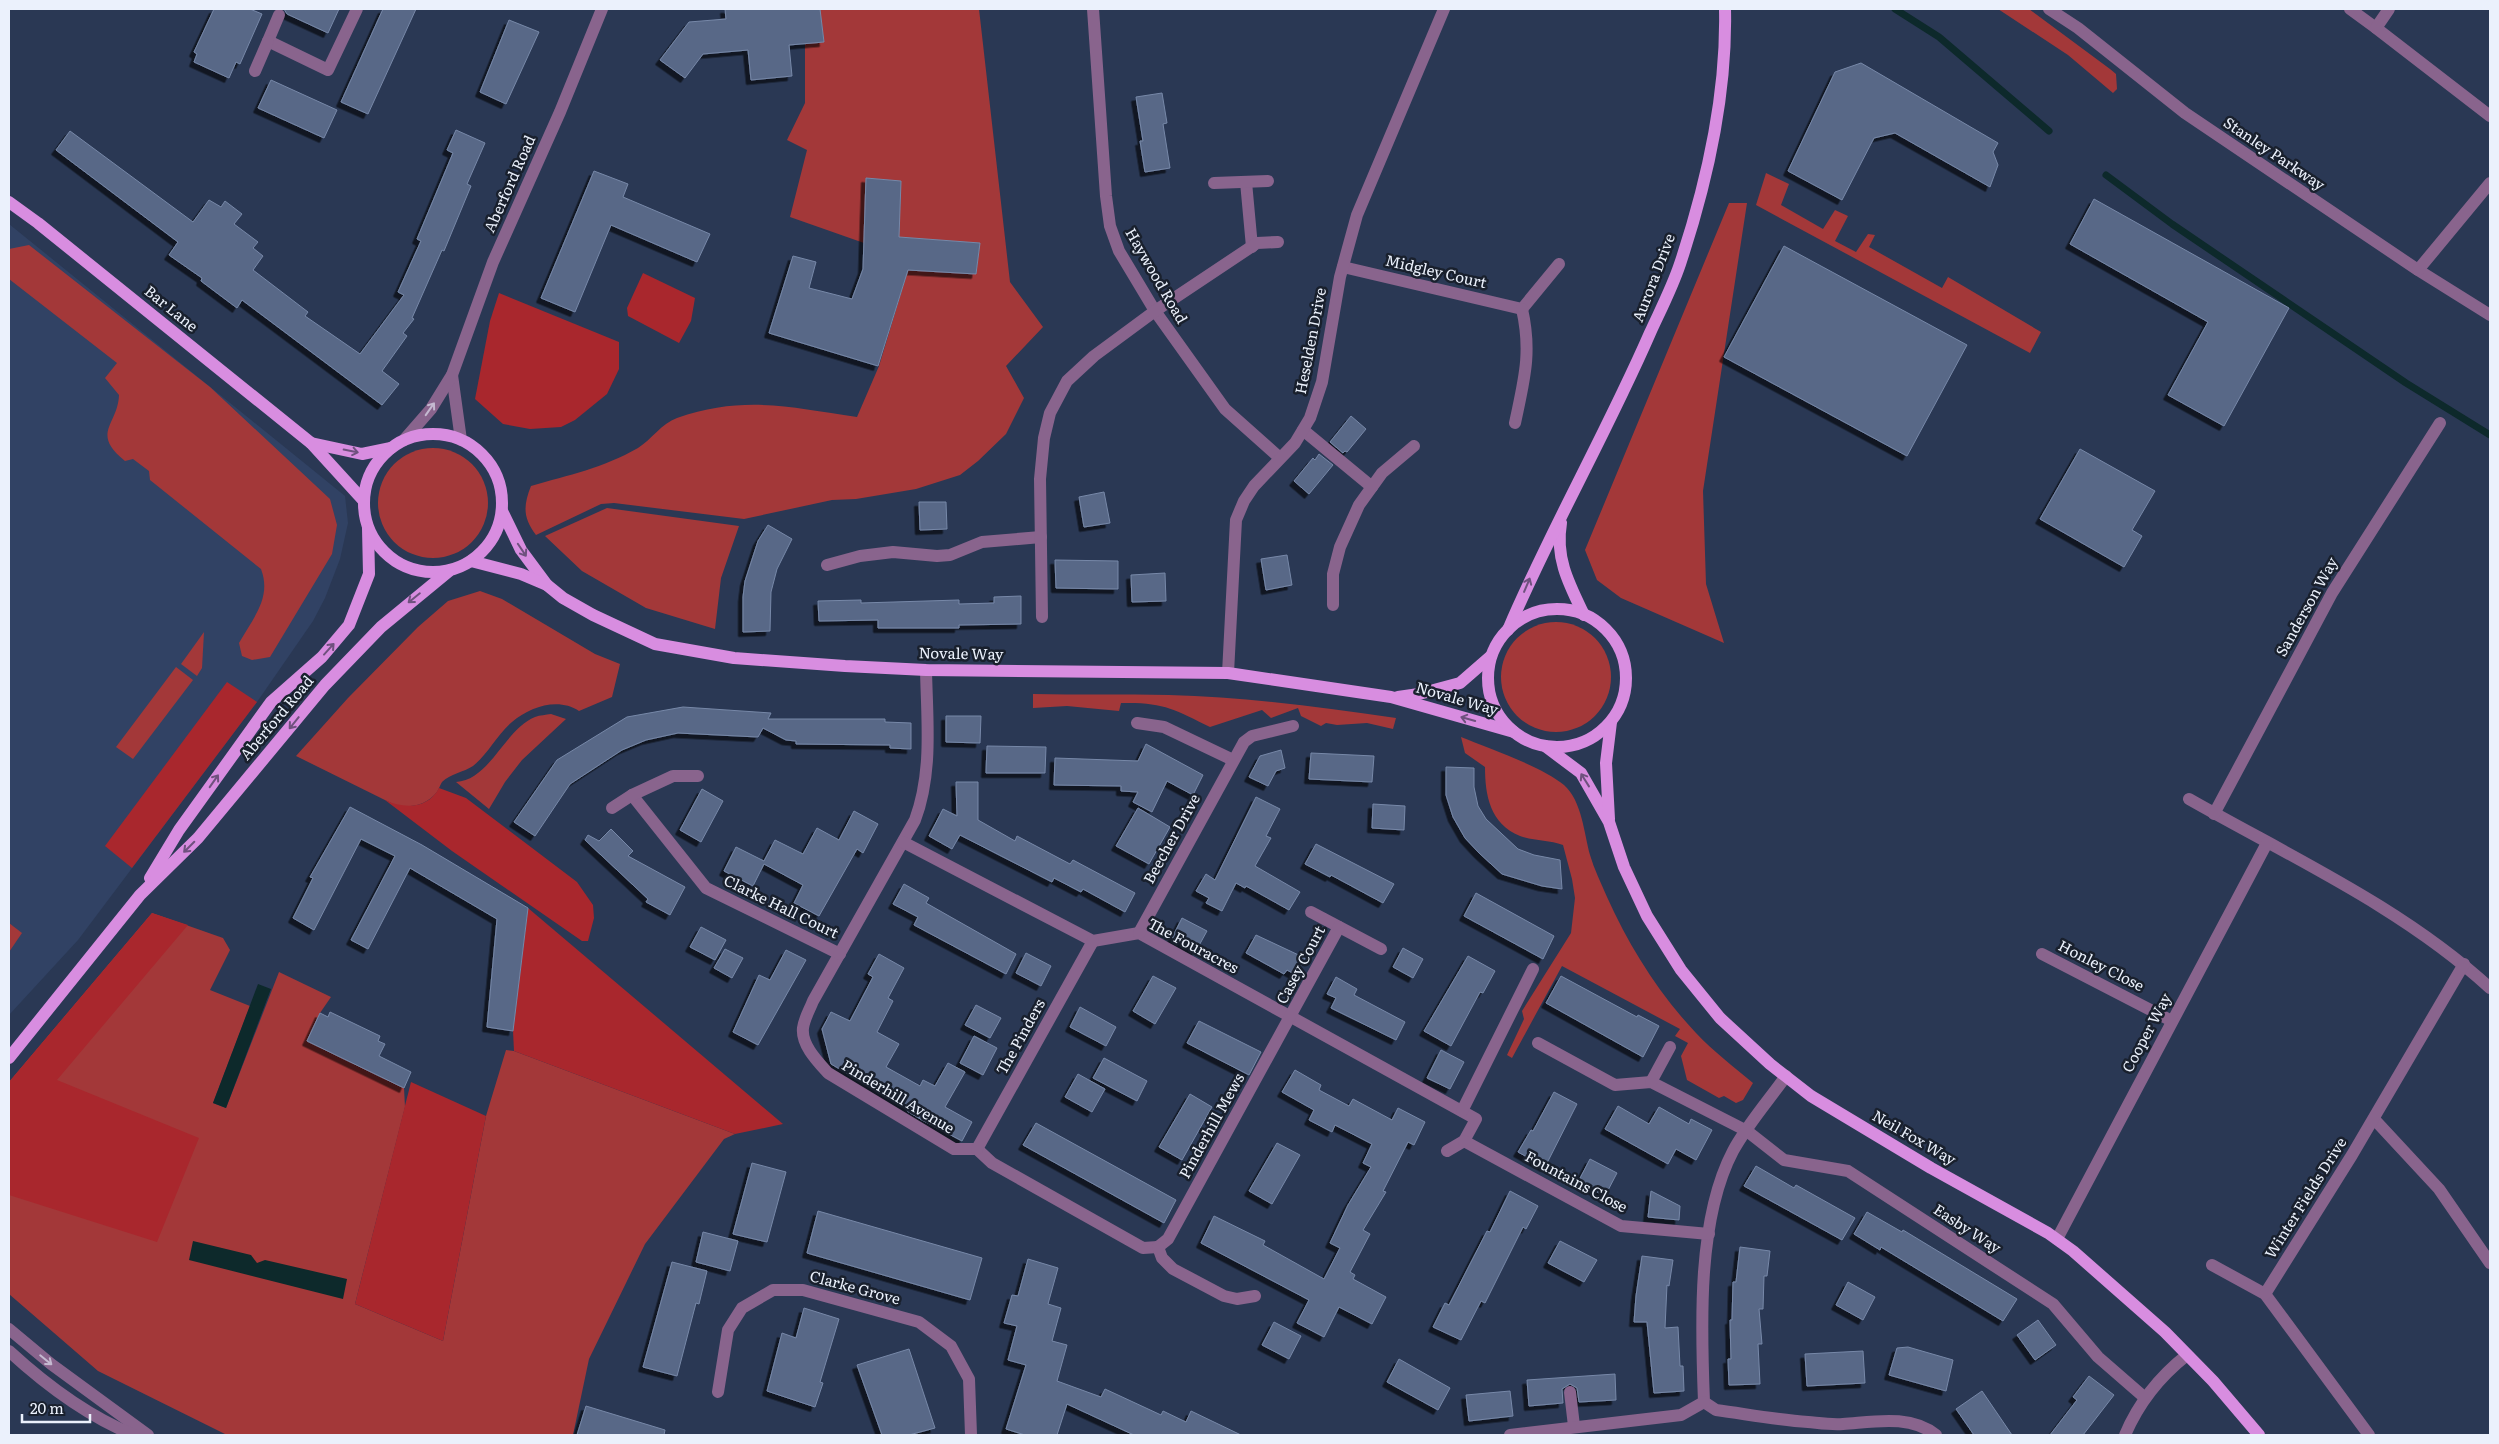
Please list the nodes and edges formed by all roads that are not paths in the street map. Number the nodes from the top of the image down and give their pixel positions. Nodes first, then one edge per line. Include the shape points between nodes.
1 (357, 9) edge
2 (602, 9) edge
3 (1093, 9) edge
4 (1444, 9) edge
5 (1725, 9) edge
6 (2350, 9) edge
7 (2389, 9) edge
8 (2052, 10) edge
9 (279, 15) dead end
10 (2376, 28) junction
11 (268, 41) junction
12 (254, 71) dead end
13 (2490, 116) edge
14 (1268, 181) dead end
15 (1246, 182) junction
16 (1214, 183) dead end
17 (2490, 183) edge
18 (9, 202) edge
19 (1278, 242) dead end
20 (1252, 247) junction
21 (1559, 264) dead end
22 (1343, 267) junction
23 (2418, 270) junction
24 (1522, 309) junction
25 (1155, 311) junction
26 (2490, 315) edge
27 (452, 375) junction
28 (1515, 423) dead end
29 (2440, 424) dead end
30 (1303, 430) junction
31 (404, 440) junction
32 (461, 440) junction
33 (311, 443) junction
34 (1414, 446) dead end
35 (391, 448) junction
36 (1280, 458) junction
37 (1372, 486) junction
38 (364, 500) junction
39 (502, 511) junction
40 (1563, 513) junction
41 (368, 528) junction
42 (1041, 537) junction
43 (471, 561) junction
44 (827, 565) dead end
45 (449, 571) junction
46 (547, 585) junction
47 (1334, 605) dead end
48 (1584, 615) junction
49 (1042, 617) dead end
50 (1508, 630) junction
51 (1492, 655) junction
52 (926, 670) junction
53 (1228, 673) junction
54 (1391, 698) junction
55 (1137, 722) dead end
56 (1611, 722) junction
57 (1293, 726) dead end
58 (1514, 732) junction
59 (1545, 746) junction
60 (1233, 760) junction
61 (698, 776) dead end
62 (632, 795) junction
63 (2189, 799) dead end
64 (612, 808) dead end
65 (2214, 814) junction
66 (1609, 822) junction
67 (903, 842) junction
68 (2267, 843) junction
69 (140, 896) junction
70 (1311, 912) dead end
71 (1339, 927) junction
72 (1139, 933) junction
73 (1093, 941) junction
74 (1381, 949) dead end
75 (840, 954) junction
76 (2042, 954) dead end
77 (2464, 964) junction
78 (1533, 969) dead end
79 (2490, 988) edge
80 (1291, 1017) junction
81 (2172, 1021) junction
82 (1538, 1043) dead end
83 (1670, 1047) dead end
84 (9, 1058) edge
85 (1786, 1076) junction
86 (1651, 1082) junction
87 (1462, 1111) junction
88 (2374, 1119) junction
89 (1747, 1132) junction
90 (1464, 1141) junction
91 (977, 1149) junction
92 (1447, 1151) dead end
93 (1709, 1234) junction
94 (2057, 1239) junction
95 (1158, 1247) junction
96 (2490, 1263) edge
97 (2212, 1265) dead end
98 (2264, 1294) junction
99 (1255, 1296) dead end
100 (9, 1329) edge
101 (9, 1351) edge
102 (2187, 1355) junction
103 (718, 1392) dead end
104 (1570, 1392) dead end
105 (2144, 1397) junction
106 (1704, 1402) junction
107 (1574, 1426) junction
108 (134, 1435) edge
109 (148, 1435) edge
110 (971, 1435) edge
111 (1510, 1435) edge
112 (1936, 1435) edge
113 (2125, 1435) edge
114 (2259, 1435) edge
115 (2369, 1435) edge

1 - 11 street via 328,70
2 - 27 street, Aberford Road via 494,262
3 - 25 street, Haywood Road via 1110,226 1119,251
4 - 22 street, Heselden Drive via 1368,188
5 - 40 main road, Aurora Drive via 1726,41 1708,164 1680,265 1634,370
6 - 10 street
7 - 10 street
8 - 23 street, Stanley Parkway via 2185,114
9 - 11 street
10 - 13 street
11 - 12 street
14 - 15 street
15 - 16 street
15 - 20 street
17 - 23 street
18 - 33 main road, Bar Lane
19 - 20 street via 1257,243
20 - 25 street
21 - 24 street
22 - 24 street, Midgley Court
22 - 30 street, Heselden Drive via 1322,382
23 - 26 street, Stanley Parkway
24 - 28 street via 1528,335 1526,372
25 - 36 street, Haywood Road via 1225,409
25 - 42 street via 1094,356 1067,381 1050,412 1040,479
31 -> 27 street, Aberford Road via 431,409
27 - 32 street, Aberford Road
29 - 65 street, Sanderson Way via 2332,593
30 - 36 street, Heselden Drive
30 - 37 street
31 - 32 main road via 433,434
31 - 35 main road
32 - 39 main road via 491,464 501,487
33 -> 35 main road, Bar Lane via 362,454
33 - 38 main road, Bar Lane
34 - 37 street via 1382,473
35 - 38 main road via 376,462
36 - 53 street, Heselden Drive via 1254,486 1236,520
37 - 47 street via 1359,505 1340,547 1333,574
38 - 41 main road
39 - 43 main road via 493,537
39 -> 46 main road, Novale Way via 516,542
40 - 48 main road, Aurora Drive via 1560,558 1564,574
50 -> 40 main road, Aurora Drive
41 - 45 main road via 378,546 392,559 410,568 429,572
69 -> 41 main road, Aberford Road via 179,830 275,698 322,656 349,625 369,574
42 - 44 street via 982,542 950,555 893,552
42 - 49 street
43 - 45 main road
43 - 46 main road, Novale Way
45 -> 69 main road, Aberford Road via 381,627 325,685 198,838
46 - 52 main road, Novale Way via 593,615 656,644 734,658
48 - 50 main road via 1568,610 1534,613
48 - 56 main road via 1615,640 1626,668 1623,699
50 - 51 main road
51 - 54 main road, Novale Way via 1460,683
51 - 58 main road via 1488,681 1493,704
52 - 53 main road, Novale Way
52 - 67 street, Pinderhill Avenue via 926,783 915,820
53 - 54 main road, Novale Way
58 -> 54 main road, Novale Way
55 - 60 street via 1164,727
56 - 59 main road via 1578,744
56 - 66 main road, Neil Fox Way via 1606,763
57 - 60 street, Beecher Drive via 1252,736 1244,742
58 - 59 main road
66 -> 59 main road, Neil Fox Way via 1581,773
60 - 72 street, Beecher Drive
61 - 62 street via 673,776
62 - 64 street
62 - 75 street, Clarke Hall Court via 706,888
63 - 65 street
65 - 68 street
66 - 85 main road, Neil Fox Way via 1624,867 1647,916 1681,970 1720,1018
67 - 73 street
67 - 75 street, Pinderhill Avenue
68 - 77 street via 2392,914
68 - 81 street, Cooper Way
69 - 84 main road, Aberford Road
70 - 71 street, Casey Court
71 - 74 street, Casey Court
71 - 80 street, Casey Court
72 - 73 street, The Fouracres
72 - 80 street, The Fouracres
73 - 91 street, The Pinders
75 - 91 street, Pinderhill Avenue via 813,1001 803,1029 813,1057 828,1073 954,1149
76 - 81 street, Honley Close
77 - 79 street
77 - 88 street, Winter Fields Drive
78 - 87 street
80 - 87 street, The Fouracres
80 - 95 street, Pinderhill Mews via 1168,1239
81 - 94 street, Cooper Way
82 - 86 street via 1615,1085
83 - 86 street
85 - 89 street
85 - 94 main road, Neil Fox Way via 1851,1120
86 - 89 street, Easby Way
87 - 90 street, The Fouracres via 1476,1118
88 - 96 street via 2439,1189
88 - 98 street, Winter Fields Drive
89 - 93 street via 1734,1151 1723,1177
89 - 105 street, Easby Way via 1784,1160 1848,1171 2053,1304 2098,1357
90 - 92 street
90 - 93 street, Fountains Close via 1621,1226
91 - 95 street via 992,1163 1143,1248
93 - 106 street via 1703,1307
94 - 102 main road, Neil Fox Way via 2101,1274
95 - 99 street via 1162,1258 1173,1269 1224,1296 1237,1299
97 - 98 street
98 - 115 street
100 -> 109 street
101 - 108 street via 36,1376 75,1404
102 - 105 street
102 - 114 main road, Neil Fox Way
103 - 110 street, Clarke Grove via 728,1330 742,1308 773,1290 803,1290 919,1322 951,1346 969,1379
104 - 107 street
105 - 113 street
106 - 107 street via 1681,1415 1649,1421
106 - 112 street via 1716,1410 1805,1422 1841,1424 1879,1420 1913,1424
107 - 111 street

